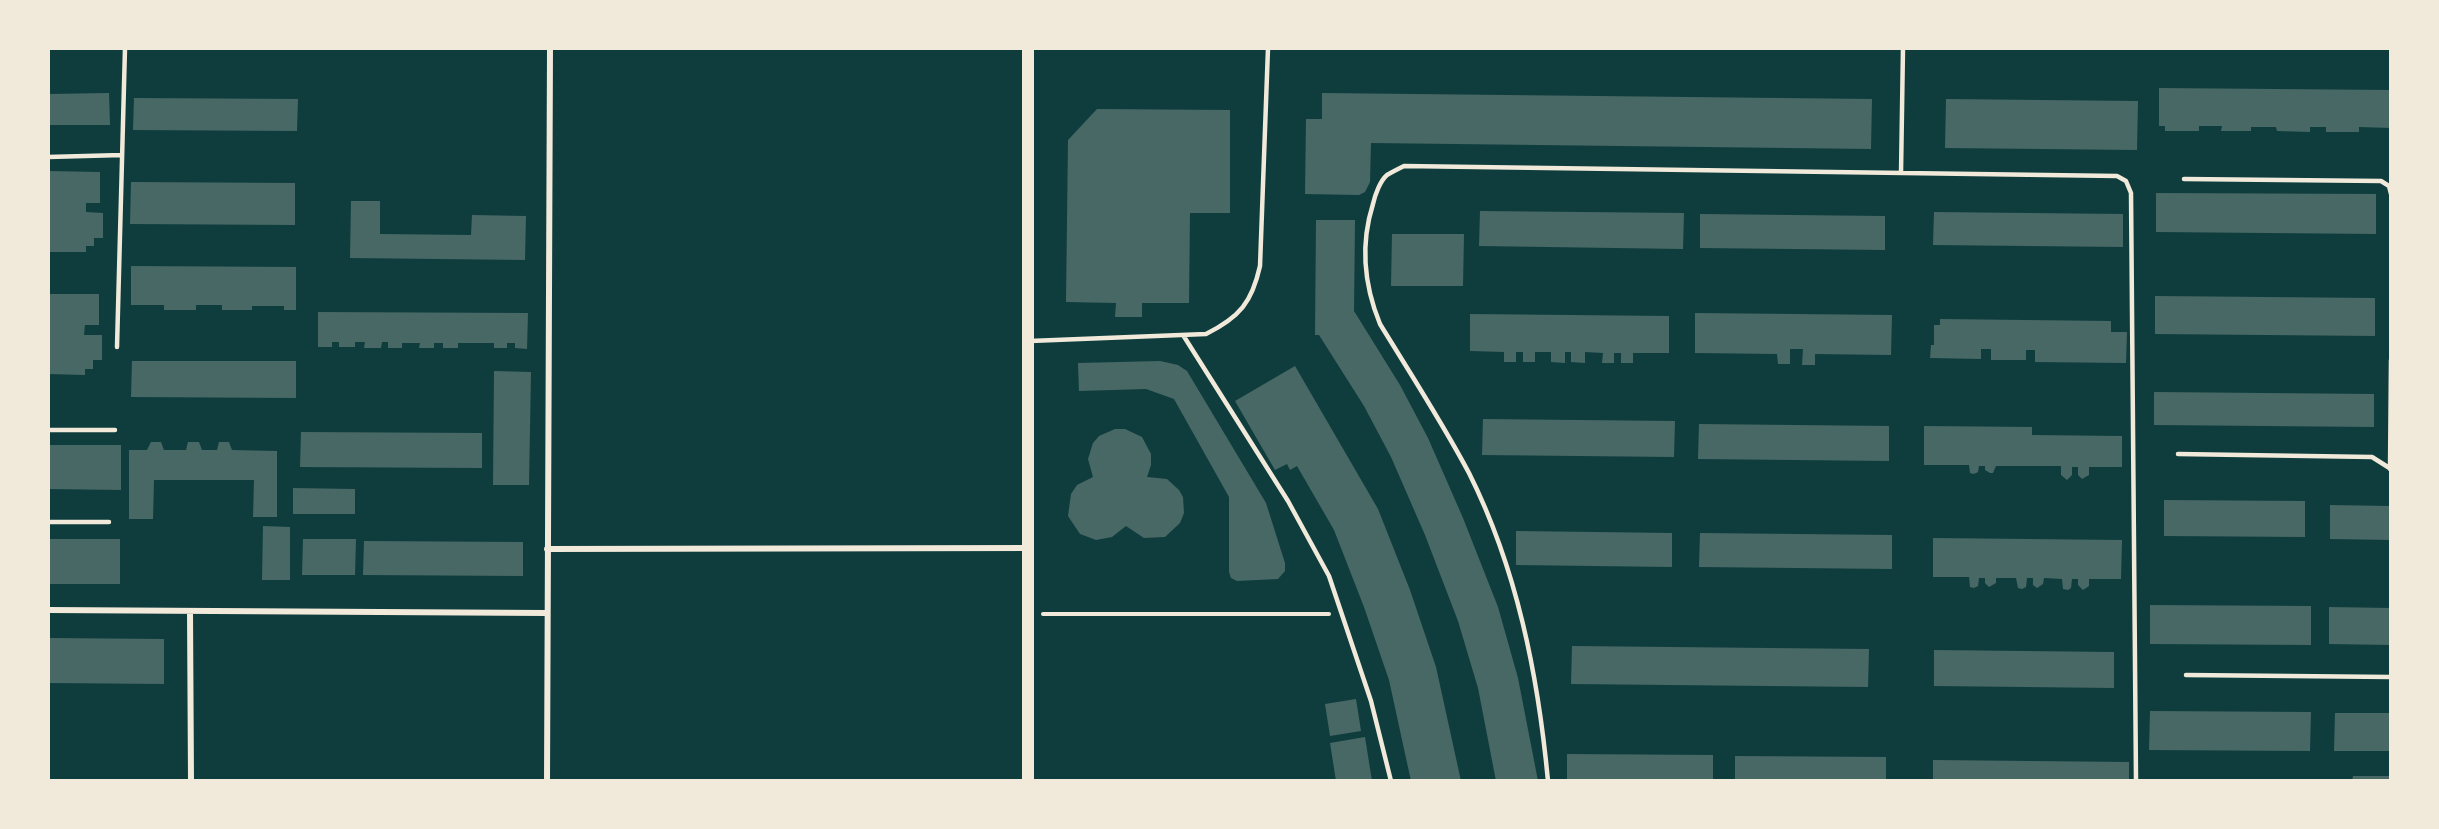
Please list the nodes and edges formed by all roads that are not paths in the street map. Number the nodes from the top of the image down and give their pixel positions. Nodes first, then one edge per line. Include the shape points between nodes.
1 (125, 48) edge
2 (550, 48) edge
3 (1028, 48) edge
4 (1268, 48) edge
5 (1903, 48) edge
6 (122, 155) junction
7 (48, 157) edge
8 (1901, 173) junction
9 (2184, 179) dead end
10 (2391, 194) edge
11 (1183, 335) junction
12 (1029, 341) junction
13 (117, 347) dead end
14 (2391, 360) edge
15 (115, 429) dead end
16 (48, 430) edge
17 (2178, 454) dead end
18 (2390, 469) edge
19 (48, 522) edge
20 (109, 522) dead end
21 (1029, 548) junction
22 (547, 549) junction
23 (48, 610) edge
24 (190, 611) junction
25 (546, 613) junction
26 (2186, 675) dead end
27 (2391, 677) edge
28 (191, 781) edge
29 (547, 781) edge
30 (1028, 781) edge
31 (1391, 781) edge
32 (1548, 781) edge
33 (2136, 781) edge

1 - 6 lane
2 - 22 street
3 - 12 main road
4 - 11 lane via 1260,266 1255,290 1230,322 1206,334
5 - 8 lane
6 - 7 lane
6 - 13 lane
8 - 32 lane via 1404,166 1385,176 1368,220 1365,250 1370,298 1380,324 1469,474 1497,538 1531,652
8 - 33 lane via 2117,176 2126,182 2131,193
9 - 10 lane via 2381,181 2389,186
11 - 12 lane
11 - 31 lane via 1329,576 1371,701
12 - 21 main road
14 - 18 lane
15 - 16 lane
17 - 18 lane via 2372,457
19 - 20 lane
21 - 22 street
21 - 30 main road
22 - 25 street
23 - 24 street
24 - 25 street
24 - 28 street
25 - 29 street
26 - 27 lane

